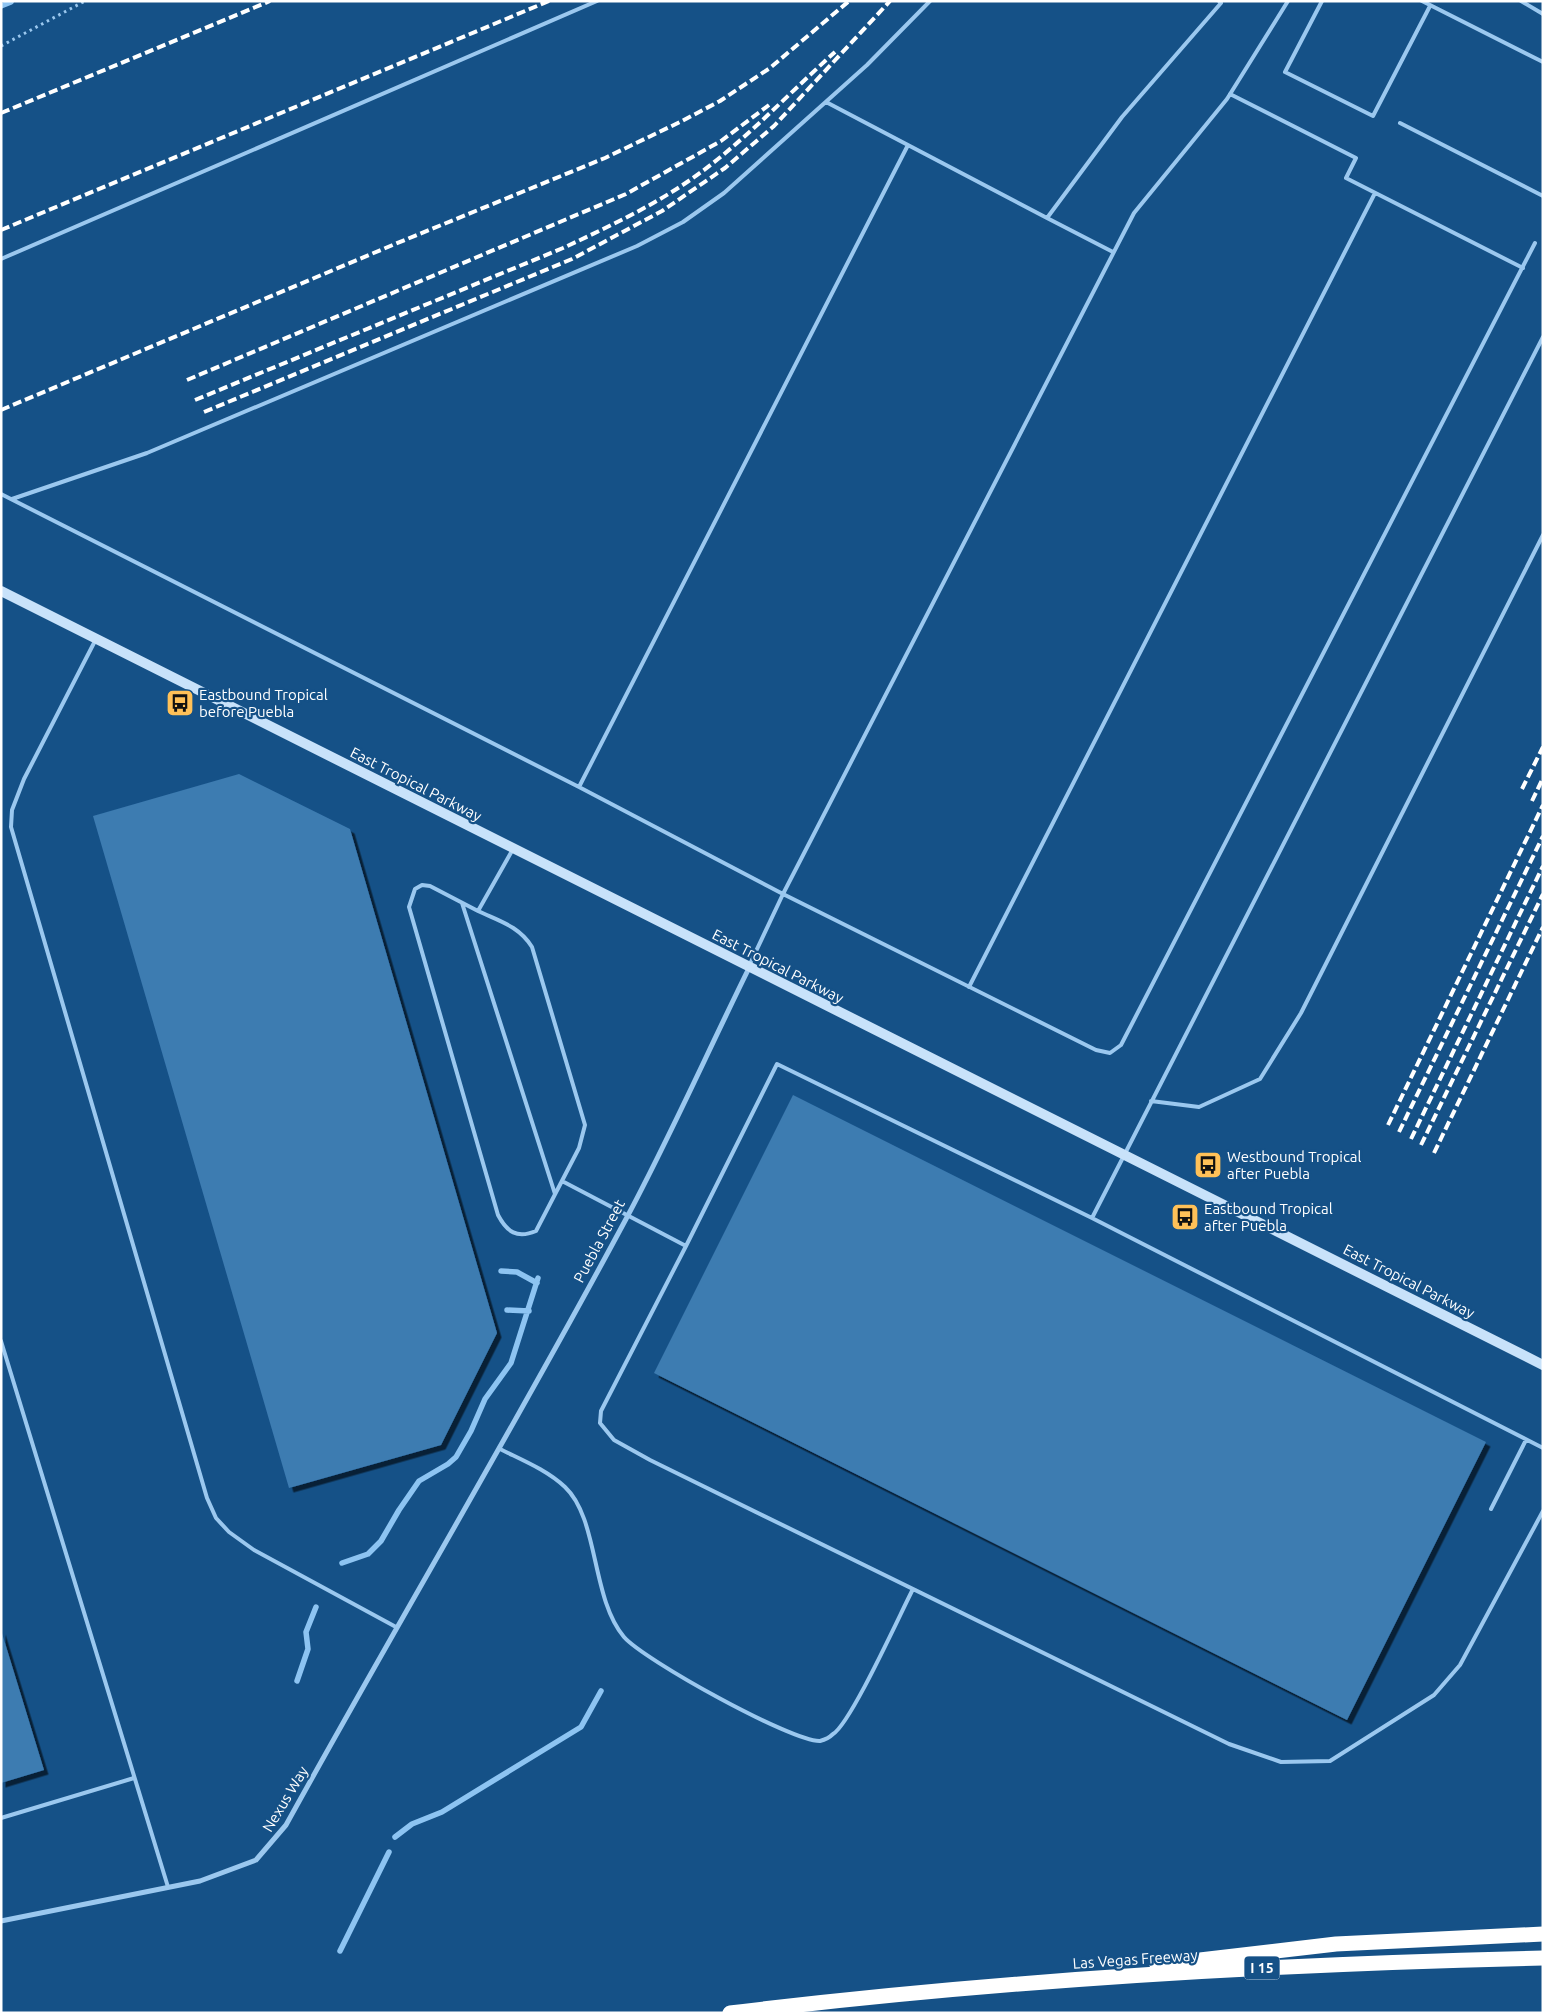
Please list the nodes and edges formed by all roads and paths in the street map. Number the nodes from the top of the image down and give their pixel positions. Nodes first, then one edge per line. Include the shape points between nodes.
1 (85, 1) edge
2 (597, 1) edge
3 (930, 1) edge
4 (1219, 1) edge
5 (1288, 1) edge
6 (1322, 1) edge
7 (1422, 1) edge
8 (1522, 1) edge
9 (1430, 6) junction
10 (1543, 14) edge
11 (1, 46) edge
12 (1543, 62) edge
13 (1230, 94) junction
14 (826, 102) junction
15 (1400, 123) dead end
16 (908, 146) junction
17 (1375, 193) junction
18 (1543, 196) edge
19 (1047, 218) junction
20 (1535, 243) dead end
21 (1113, 252) junction
22 (1, 259) edge
23 (1523, 268) junction
24 (1543, 337) edge
25 (1, 494) edge
26 (12, 499) junction
27 (1543, 535) edge
28 (1, 591) edge
29 (96, 639) junction
30 (579, 787) junction
31 (513, 849) junction
32 (783, 894) junction
33 (462, 903) junction
34 (478, 911) junction
35 (749, 968) junction
36 (969, 987) junction
37 (1151, 1101) junction
38 (1123, 1156) junction
39 (562, 1181) junction
40 (555, 1194) junction
41 (627, 1216) junction
42 (1092, 1218) junction
43 (686, 1246) junction
44 (1, 1341) edge
45 (1543, 1365) edge
46 (1526, 1440) junction
47 (1543, 1448) edge
48 (500, 1449) junction
49 (1492, 1509) dead end
50 (1543, 1510) edge
51 (460, 1519) joint
52 (913, 1589) junction
53 (396, 1627) junction
54 (134, 1778) junction
55 (1, 1818) edge
56 (168, 1887) junction
57 (1, 1921) edge
58 (1543, 1934) edge
59 (1543, 1958) edge
60 (982, 1988) junction
61 (730, 2013) edge

1 - 11 path
2 - 22 lane
3 - 14 lane
4 - 19 lane via 1221,3 1122,117
5 - 13 lane
6 - 9 lane via 1285,72 1373,116
7 - 9 lane
8 - 10 lane
9 - 12 lane
13 - 17 lane via 1356,158 1346,178
13 - 21 lane via 1134,213
14 - 16 lane
14 - 26 lane via 724,193 684,222 637,246 148,453
15 - 18 lane
16 - 19 lane
16 - 30 lane
17 - 23 lane
17 - 36 lane
19 - 21 lane
20 - 23 lane
21 - 32 lane
23 - 36 lane via 1121,1045 1110,1053 1096,1050
24 - 37 lane
25 - 26 lane
26 - 30 lane
27 - 37 lane via 1301,1013 1260,1079 1199,1107
28 - 29 street, East Tropical Parkway
29 - 31 street, East Tropical Parkway
29 - 53 lane via 24,779 12,810 11,827 207,1498 216,1518 254,1550
30 - 32 lane
31 - 34 lane
31 - 35 street, East Tropical Parkway
32 - 35 lane
32 - 36 lane
33 - 34 lane
33 - 40 lane
33 - 40 lane via 422,885 415,889 409,907 498,1215 514,1234 526,1236 536,1231
34 - 39 lane via 525,936 534,956 585,1125 584,1136
35 - 38 street, East Tropical Parkway
35 - 41 street, Puebla Street
37 - 38 lane
38 - 42 lane
38 - 45 street, East Tropical Parkway
39 - 40 lane
39 - 41 lane
41 - 43 lane
41 - 48 street, Puebla Street
42 - 43 lane via 777,1064
42 - 46 lane
43 - 52 lane via 601,1411 600,1423 614,1440 643,1456
44 - 54 lane
46 - 47 lane
46 - 49 lane
48 - 51 street, Puebla Street
48 - 52 lane via 542,1470 566,1488 580,1509 607,1609 624,1637 650,1659 694,1685 801,1737 821,1741 835,1734 853,1707
50 - 52 lane via 1460,1665 1434,1695 1330,1760 1281,1762 1229,1744
51 - 53 street, Nexus Way
53 - 56 street, Nexus Way via 274,1842 256,1860 200,1881
54 - 55 lane
54 - 56 lane
56 - 57 street, Nexus Way
58 - 60 highway via 1301,1947
59 - 60 highway, Las Vegas Freeway / I 15 via 1263,1968
60 - 61 highway, Las Vegas Freeway / I 15

